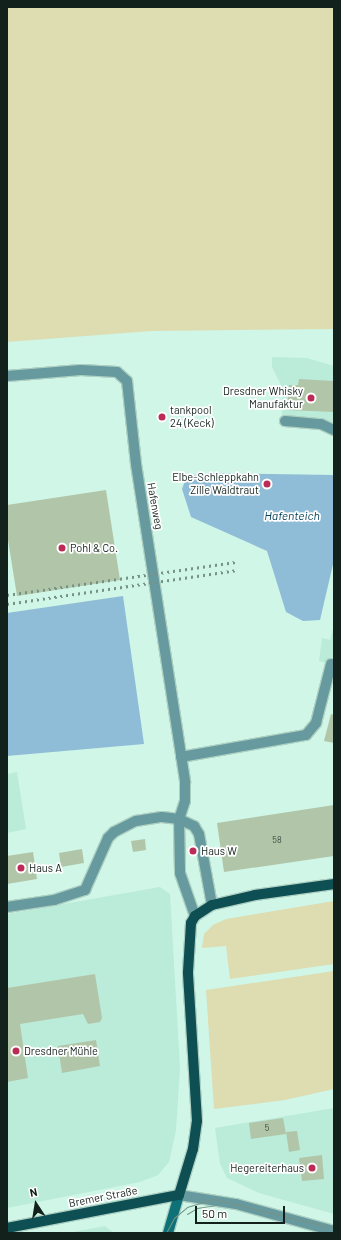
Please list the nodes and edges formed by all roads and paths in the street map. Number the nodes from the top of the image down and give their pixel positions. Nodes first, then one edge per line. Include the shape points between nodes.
1 (7, 376) edge
2 (286, 421) dead end
3 (334, 430) edge
4 (331, 664) dead end
5 (181, 757) junction
6 (179, 819) junction
7 (334, 884) edge
8 (212, 905) junction
9 (7, 907) edge
10 (195, 916) junction
11 (179, 1195) junction
12 (7, 1228) edge
13 (334, 1231) edge
14 (168, 1233) edge

1 - 5 street, Hafenweg via 81,370 117,372 127,381 136,464
2 - 3 street via 321,424
4 - 5 street via 316,723 306,735
5 - 6 street, Hafenweg via 185,801
6 - 8 street via 194,826 199,834
6 - 9 street via 147,819 114,832 108,838 85,890 54,900
6 - 10 street, Hafenweg via 178,852
7 - 8 main road via 255,895
8 - 10 main road
10 - 11 main road via 191,923 188,951 197,1121
11 - 12 main road, Bremer Straße
11 - 13 street via 236,1204
11 - 14 main road

